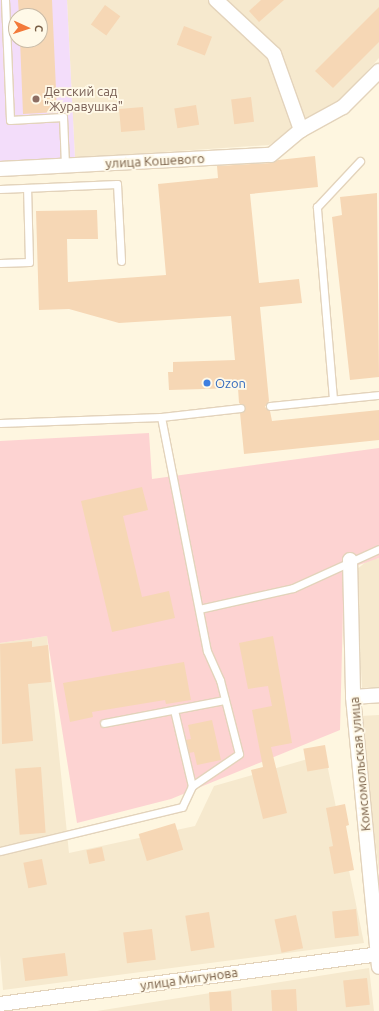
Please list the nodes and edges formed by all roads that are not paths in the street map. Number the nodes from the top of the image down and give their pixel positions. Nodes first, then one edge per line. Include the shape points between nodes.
1 (5, 0) edge
2 (216, 0) edge
3 (379, 70) edge
4 (301, 130) junction
5 (360, 161) dead end
6 (65, 165) junction
7 (0, 169) edge
8 (27, 188) junction
9 (0, 189) edge
10 (121, 260) dead end
11 (0, 262) edge
12 (379, 394) edge
13 (333, 399) junction
14 (270, 406) dead end
15 (240, 408) dead end
16 (161, 417) junction
17 (0, 423) edge
18 (379, 549) edge
19 (350, 560) junction
20 (198, 609) junction
21 (379, 696) edge
22 (353, 697) junction
23 (225, 700) junction
24 (174, 710) junction
25 (104, 723) dead end
26 (192, 786) junction
27 (0, 851) edge
28 (378, 960) edge
29 (0, 1004) edge

1 - 6 lane via 10,120 63,117
2 - 4 street via 274,54
3 - 4 street, улица Кошевого via 344,107
4 - 6 street, улица Кошевого via 271,155
5 - 13 lane via 317,207
6 - 7 street, улица Кошевого
8 - 9 lane
8 - 10 lane via 117,184
8 - 11 lane via 29,262
12 - 13 lane
13 - 14 lane
15 - 16 lane
16 - 17 lane
16 - 20 lane
18 - 19 lane
19 - 20 lane via 293,588
19 - 22 street, Комсомольская улица
20 - 23 lane via 207,651 220,680
21 - 22 street
22 - 28 street, Комсомольская улица
23 - 24 lane
23 - 26 lane via 239,754
24 - 25 lane
24 - 26 lane
26 - 27 lane via 182,807
28 - 29 street, улица Мигунова

